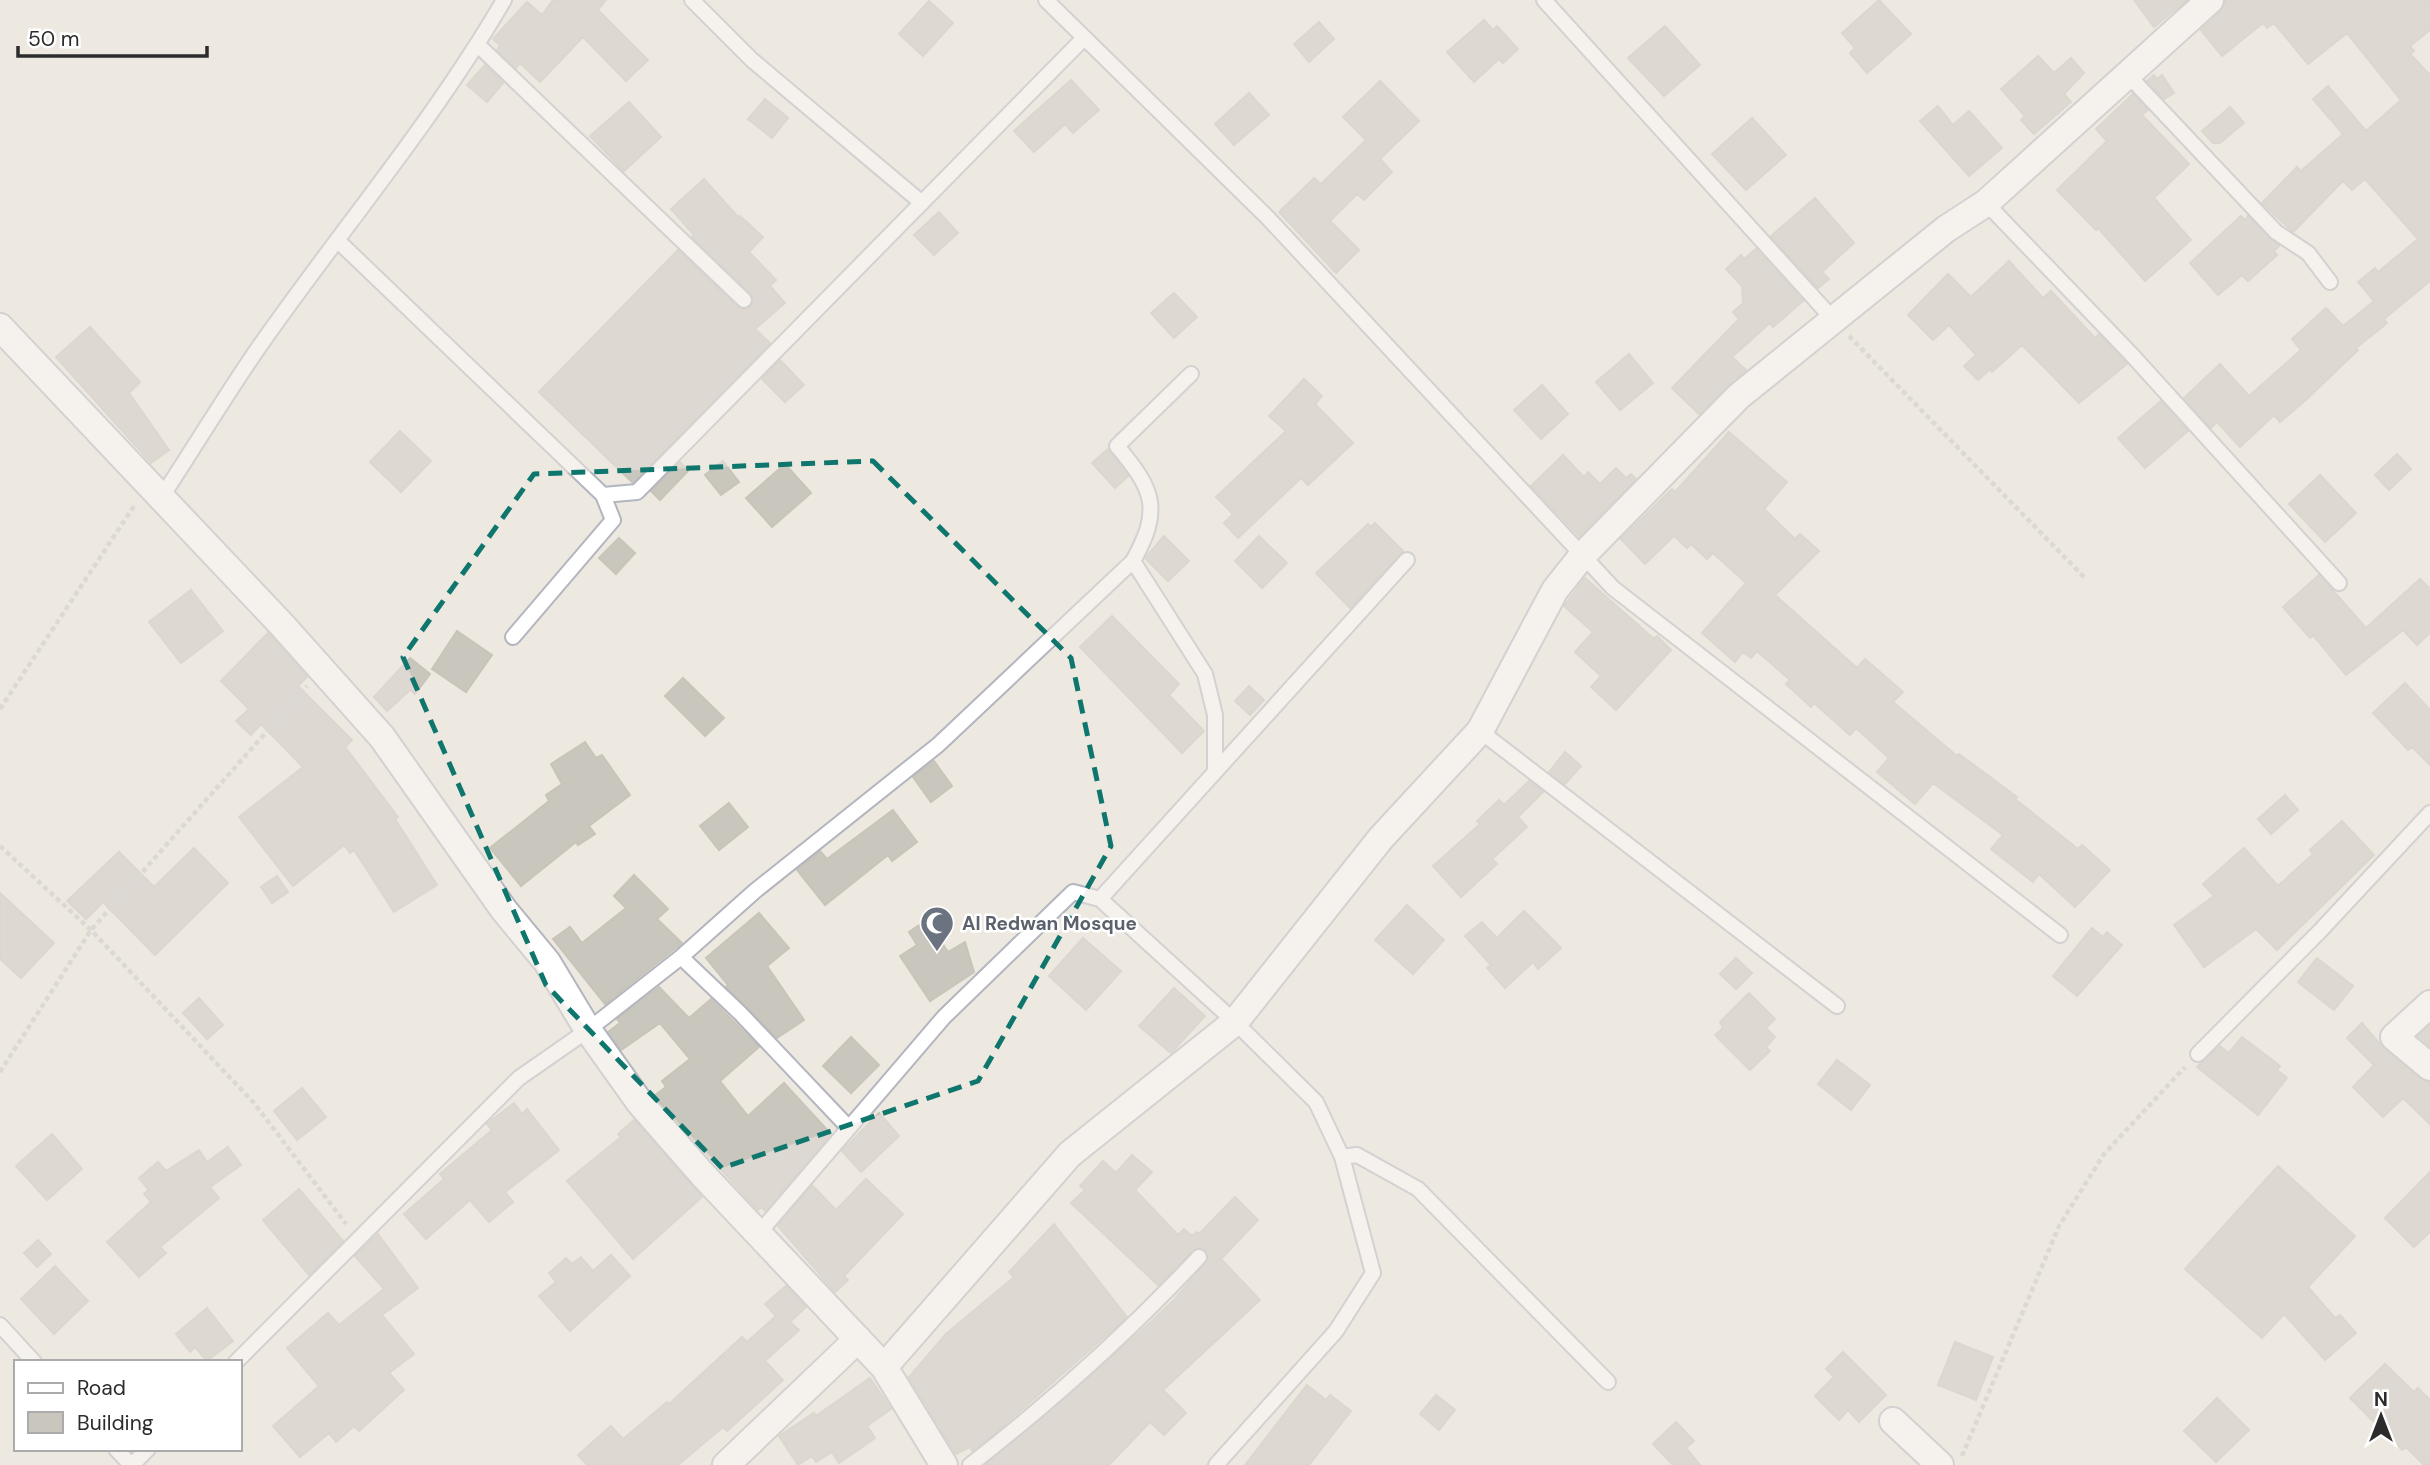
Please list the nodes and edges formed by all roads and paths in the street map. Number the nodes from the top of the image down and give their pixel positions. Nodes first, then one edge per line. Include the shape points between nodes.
1 (504, 0) edge
2 (692, 0) edge
3 (1046, 0) edge
4 (1544, 0) edge
5 (2210, 0) edge
6 (1083, 39) junction
7 (478, 45) junction
8 (2128, 75) junction
9 (922, 203) junction
10 (1986, 203) junction
11 (337, 240) junction
12 (2330, 282) dead end
13 (744, 300) dead end
14 (1832, 318) junction
15 (0, 327) edge
16 (1192, 374) dead end
17 (155, 491) junction
18 (603, 495) junction
19 (1581, 556) junction
20 (1407, 560) dead end
21 (1133, 561) junction
22 (2084, 577) dead end
23 (2339, 583) dead end
24 (513, 637) dead end
25 (321, 670) junction
26 (0, 709) edge
27 (1480, 731) junction
28 (1215, 772) junction
29 (2430, 813) edge
30 (0, 846) edge
31 (1100, 899) junction
32 (91, 930) junction
33 (2060, 934) dead end
34 (681, 957) junction
35 (2430, 1004) edge
36 (1837, 1006) dead end
37 (1235, 1022) junction
38 (588, 1030) junction
39 (2198, 1054) joint
40 (2430, 1067) edge
41 (0, 1072) edge
42 (848, 1127) junction
43 (1342, 1157) junction
44 (760, 1233) junction
45 (358, 1240) junction
46 (1199, 1256) dead end
47 (0, 1325) edge
48 (858, 1339) junction
49 (32, 1360) edge
50 (238, 1360) edge
51 (884, 1367) junction
52 (1608, 1382) dead end
53 (1893, 1420) dead end
54 (118, 1451) edge
55 (146, 1451) edge
56 (131, 1465) edge
57 (726, 1465) edge
58 (944, 1465) edge
59 (970, 1465) edge
60 (1216, 1465) edge
61 (1940, 1465) edge
62 (1958, 1465) edge

1 - 7 lane
2 - 9 lane via 752,60
3 - 6 lane
4 - 14 lane
5 - 8 street
6 - 9 lane
6 - 19 lane via 1268,218
7 - 11 lane
7 - 13 lane
8 - 10 street
8 - 12 lane via 2276,232 2308,253
9 - 18 lane via 637,492
10 - 14 street
10 - 23 lane
11 - 17 lane
11 - 18 lane
14 - 19 street via 1739,396
14 - 22 path
15 - 17 street
16 - 21 lane via 1116,446 1144,478 1152,513 1147,536
17 - 25 street
17 - 26 path
18 - 24 lane via 613,520
19 - 27 street via 1555,590
19 - 33 lane via 1614,588
20 - 28 lane
21 - 28 lane via 1205,674 1215,715
21 - 34 lane via 938,745 755,891
25 - 32 path
25 - 38 street via 382,737 504,910 547,962
27 - 36 lane
27 - 37 street via 1381,838
28 - 31 lane
29 - 39 lane
30 - 32 path
31 - 37 lane
31 - 42 lane via 1073,892 944,1017
32 - 41 path
32 - 45 path via 254,1103
34 - 38 lane
34 - 42 lane
35 - 40 street via 2394,1037
37 - 43 lane via 1316,1102
37 - 51 street via 1070,1154
38 - 44 street via 640,1103
38 - 45 lane via 519,1077
39 - 62 path via 2104,1154 2059,1226
42 - 44 lane
43 - 52 lane via 1357,1154 1418,1189
43 - 60 lane via 1373,1273 1336,1331
44 - 48 street
45 - 50 lane
46 - 59 lane via 1169,1290 1034,1415
47 - 49 lane
48 - 51 street
48 - 57 street
51 - 58 street
53 - 61 street
54 - 56 lane
55 - 56 lane

